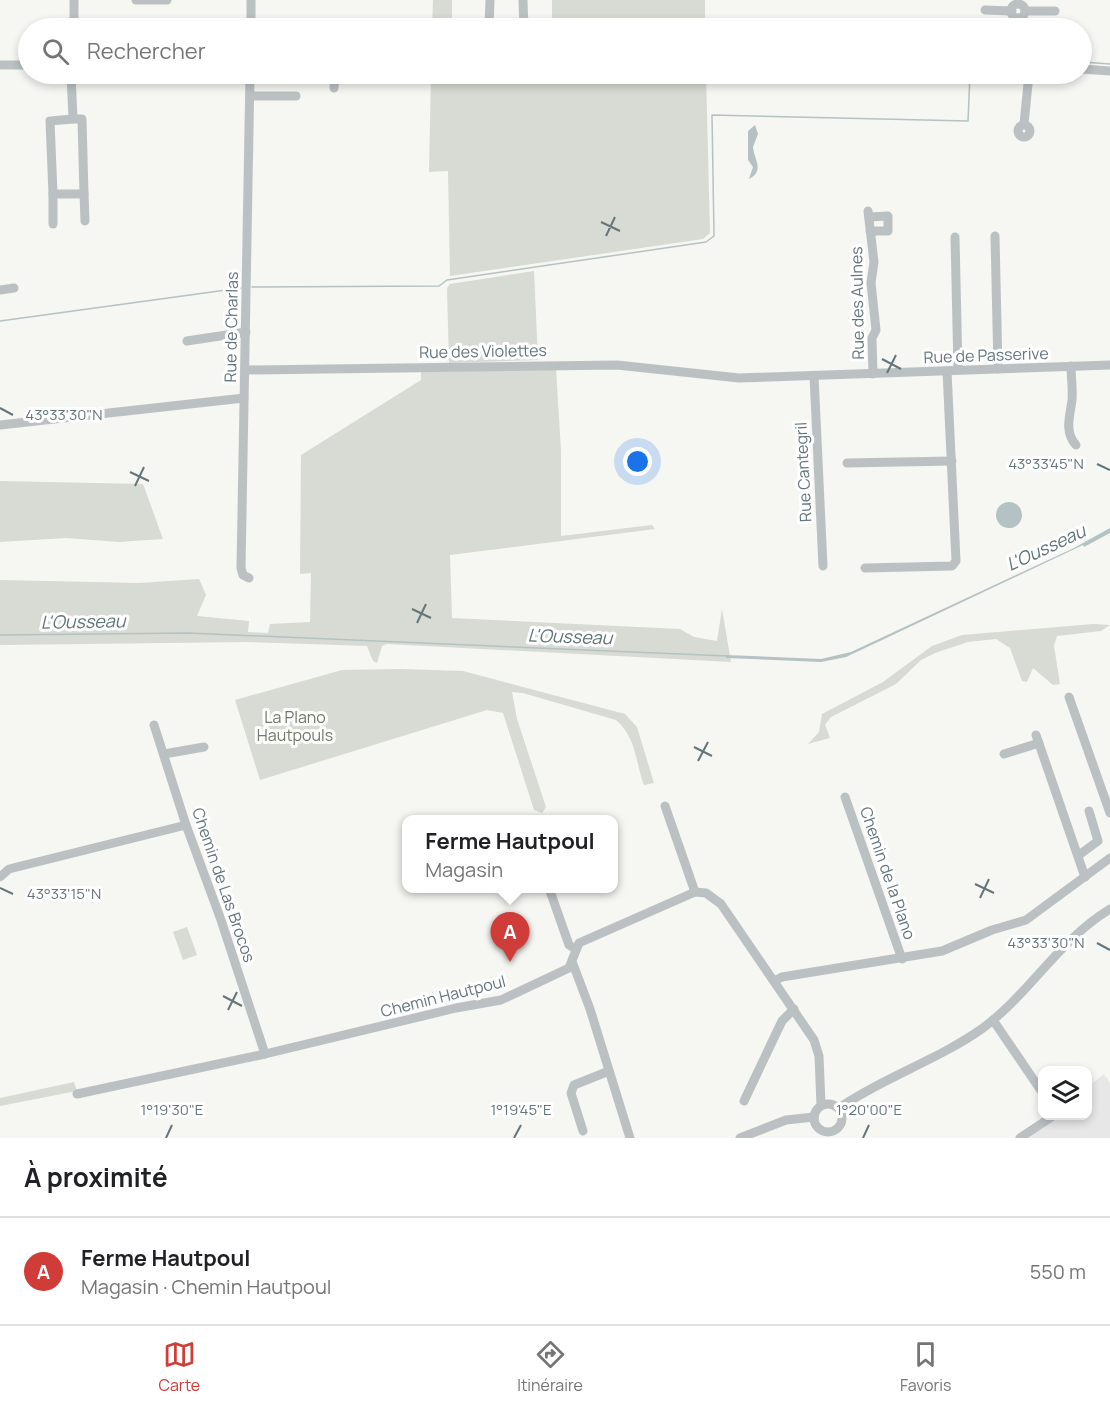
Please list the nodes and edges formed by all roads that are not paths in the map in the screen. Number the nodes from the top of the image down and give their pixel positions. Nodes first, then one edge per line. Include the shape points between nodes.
1 (74, 0) edge
2 (136, 0) edge
3 (167, 0) edge
4 (251, 0) edge
5 (490, 0) edge
6 (524, 0) edge
7 (1018, 7) edge
8 (985, 10) dead end
9 (1055, 11) dead end
10 (74, 18) edge
11 (251, 18) edge
12 (489, 18) edge
13 (524, 18) edge
14 (0, 64) edge
15 (18, 65) edge
16 (1092, 70) edge
17 (1110, 71) edge
18 (71, 84) edge
19 (250, 84) edge
20 (334, 84) edge
21 (1028, 84) edge
22 (334, 88) dead end
23 (250, 96) junction
24 (296, 96) dead end
25 (73, 119) junction
26 (1024, 124) dead end
27 (53, 194) junction
28 (84, 194) junction
29 (86, 221) dead end
30 (53, 224) dead end
31 (870, 231) junction
32 (995, 236) dead end
33 (955, 237) dead end
34 (14, 288) dead end
35 (0, 290) edge
36 (246, 332) junction
37 (187, 341) dead end
38 (1110, 365) edge
39 (1071, 366) junction
40 (998, 369) junction
41 (245, 370) junction
42 (958, 370) junction
43 (947, 371) junction
44 (873, 374) junction
45 (814, 376) junction
46 (719, 378) joint
47 (244, 398) junction
48 (0, 425) edge
49 (1076, 446) dead end
50 (952, 461) junction
51 (847, 463) dead end
52 (823, 566) dead end
53 (865, 568) dead end
54 (249, 578) dead end
55 (1069, 697) dead end
56 (154, 725) dead end
57 (204, 747) dead end
58 (164, 754) junction
59 (1004, 754) dead end
60 (845, 797) dead end
61 (666, 806) dead end
62 (1089, 811) dead end
63 (1110, 813) edge
64 (186, 825) junction
65 (1079, 855) junction
66 (1110, 858) edge
67 (0, 863) edge
68 (9, 869) junction
69 (0, 877) edge
70 (1085, 877) junction
71 (695, 892) junction
72 (551, 893) edge
73 (1110, 909) edge
74 (574, 948) junction
75 (902, 959) junction
76 (573, 964) junction
77 (774, 981) junction
78 (794, 1009) junction
79 (993, 1020) junction
80 (265, 1054) junction
81 (609, 1071) junction
82 (1038, 1086) edge
83 (77, 1094) dead end
84 (744, 1101) dead end
85 (821, 1105) junction
86 (838, 1108) junction
87 (814, 1117) junction
88 (1047, 1120) edge
89 (583, 1131) dead end
90 (825, 1135) edge
91 (752, 1136) edge
92 (630, 1138) edge
93 (740, 1138) edge
94 (1020, 1138) edge

1 - 10 street
2 - 3 street
4 - 11 street
5 - 12 street
6 - 13 street
7 - 8 street
7 - 9 street
14 - 15 street
16 - 17 street
18 - 25 street
19 - 23 street, Rue de Charlas
20 - 22 street
21 - 26 street
23 - 24 street
23 - 36 street, Rue de Charlas
25 - 27 street via 50,121
25 - 28 street via 82,119
27 - 28 street
27 - 30 street
28 - 29 street
31 - 31 street, Rue des Aulnes via 868,214 888,216 888,231
31 - 44 street, Rue des Aulnes via 876,330 872,338
32 - 40 street
33 - 42 street
34 - 35 street
36 - 37 street
36 - 41 street, Rue de Charlas
38 - 39 street, Rue de Passerive
39 - 40 street, Rue de Passerive
39 - 49 street via 1068,426
40 - 42 street, Rue de Passerive
41 - 46 street, Rue des Violettes via 617,364
41 - 47 street, Rue de Charlas
42 - 43 street, Rue de Passerive
43 - 44 street, Rue de Passerive
43 - 50 street
44 - 45 street, Rue de Passerive
45 - 46 street, Rue de Passerive
45 - 52 street, Rue Cantegril
47 - 48 street
47 - 54 street, Rue de Charlas via 241,568
50 - 51 street
50 - 53 street via 956,561 952,566
55 - 63 street
56 - 58 street, Chemin de Las Brocos
57 - 58 street
58 - 64 street, Chemin de Las Brocos
59 - 65 street via 1038,739
60 - 75 street, Chemin de la Plano
61 - 71 street
62 - 65 street via 1098,841
64 - 68 street
64 - 80 street, Chemin de Las Brocos
65 - 70 street
66 - 70 street
67 - 68 street
68 - 69 street
70 - 75 street via 1021,922 932,954
71 - 74 street
71 - 77 street via 706,893 721,904
72 - 74 street via 568,945
73 - 79 street via 1071,938
74 - 76 street
75 - 77 street via 782,976
76 - 80 street, Chemin Hautpoul via 501,1000
76 - 81 street
77 - 78 street
78 - 84 street via 782,1021
78 - 85 street via 817,1049
79 - 82 street
79 - 86 street via 950,1048
80 - 83 street, Chemin Hautpoul
81 - 89 street via 574,1085 571,1093
81 - 92 street
85 - 86 street
85 - 87 street
86 - 90 street via 840,1125
87 - 90 street
87 - 91 street via 786,1120
88 - 94 street
91 - 93 street

